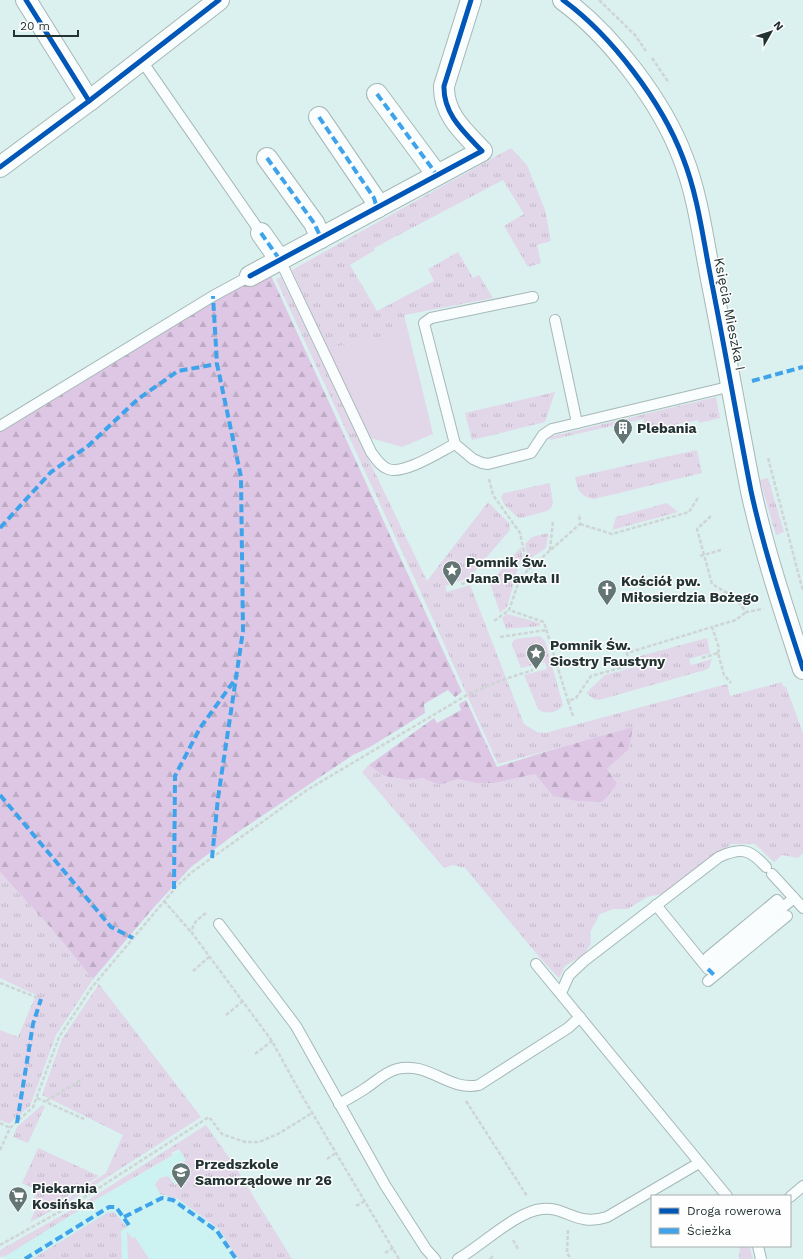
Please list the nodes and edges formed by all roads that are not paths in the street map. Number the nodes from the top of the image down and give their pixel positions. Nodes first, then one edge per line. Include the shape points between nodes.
1 (26, 0) edge
2 (219, 0) edge
3 (471, 0) edge
4 (563, 0) edge
5 (142, 61) junction
6 (377, 94) dead end
7 (90, 101) junction
8 (319, 117) dead end
9 (267, 158) dead end
10 (0, 167) edge
11 (437, 175) junction
12 (377, 208) junction
13 (261, 233) joint
14 (321, 238) junction
15 (280, 260) junction
16 (250, 276) joint
17 (533, 297) dead end
18 (555, 320) dead end
19 (732, 386) junction
20 (577, 423) junction
21 (0, 426) edge
22 (455, 444) junction
23 (803, 669) edge
24 (794, 898) junction
25 (656, 906) junction
26 (803, 908) edge
27 (785, 912) junction
28 (219, 924) dead end
29 (708, 957) dead end
30 (536, 964) dead end
31 (708, 980) dead end
32 (561, 994) junction
33 (580, 1017) junction
34 (339, 1104) junction
35 (699, 1163) junction
36 (803, 1186) edge
37 (726, 1195) edge
38 (791, 1196) edge
39 (758, 1247) edge
40 (435, 1259) edge
41 (458, 1259) edge
42 (761, 1259) edge

1 - 7 street
2 - 5 street
3 - 11 street via 444,86 444,95 446,105 459,128 482,151
4 - 19 street, Księcia Mieszka I via 588,20 620,55 665,122 683,158 699,214
5 - 7 street
5 - 13 lane
6 - 11 street
7 - 10 street
8 - 12 street via 374,198
9 - 14 street via 314,222
11 - 12 street
12 - 14 street
13 - 15 street
14 - 15 street
15 - 16 street
15 - 22 lane via 376,460 390,470 400,470
16 - 21 lane
17 - 22 lane via 431,318 424,323
18 - 20 lane
19 - 20 lane
19 - 23 street, Księcia Mieszka I via 754,504
20 - 22 lane via 546,431 536,448 527,455 485,464 473,459
24 - 25 lane via 756,856 734,851 719,857
24 - 26 lane
24 - 27 lane
25 - 27 lane via 708,969
25 - 32 lane via 584,961 569,975
27 - 29 lane via 777,900
27 - 31 lane
28 - 34 lane via 296,1026
30 - 32 lane
32 - 33 lane
33 - 34 lane via 568,1028 479,1085 463,1086 422,1069 407,1067 395,1069 382,1076
33 - 35 lane
34 - 40 lane via 384,1185
35 - 37 lane
35 - 41 lane via 640,1199 599,1220 582,1220 554,1210 537,1210 507,1226
36 - 38 lane
39 - 42 lane

